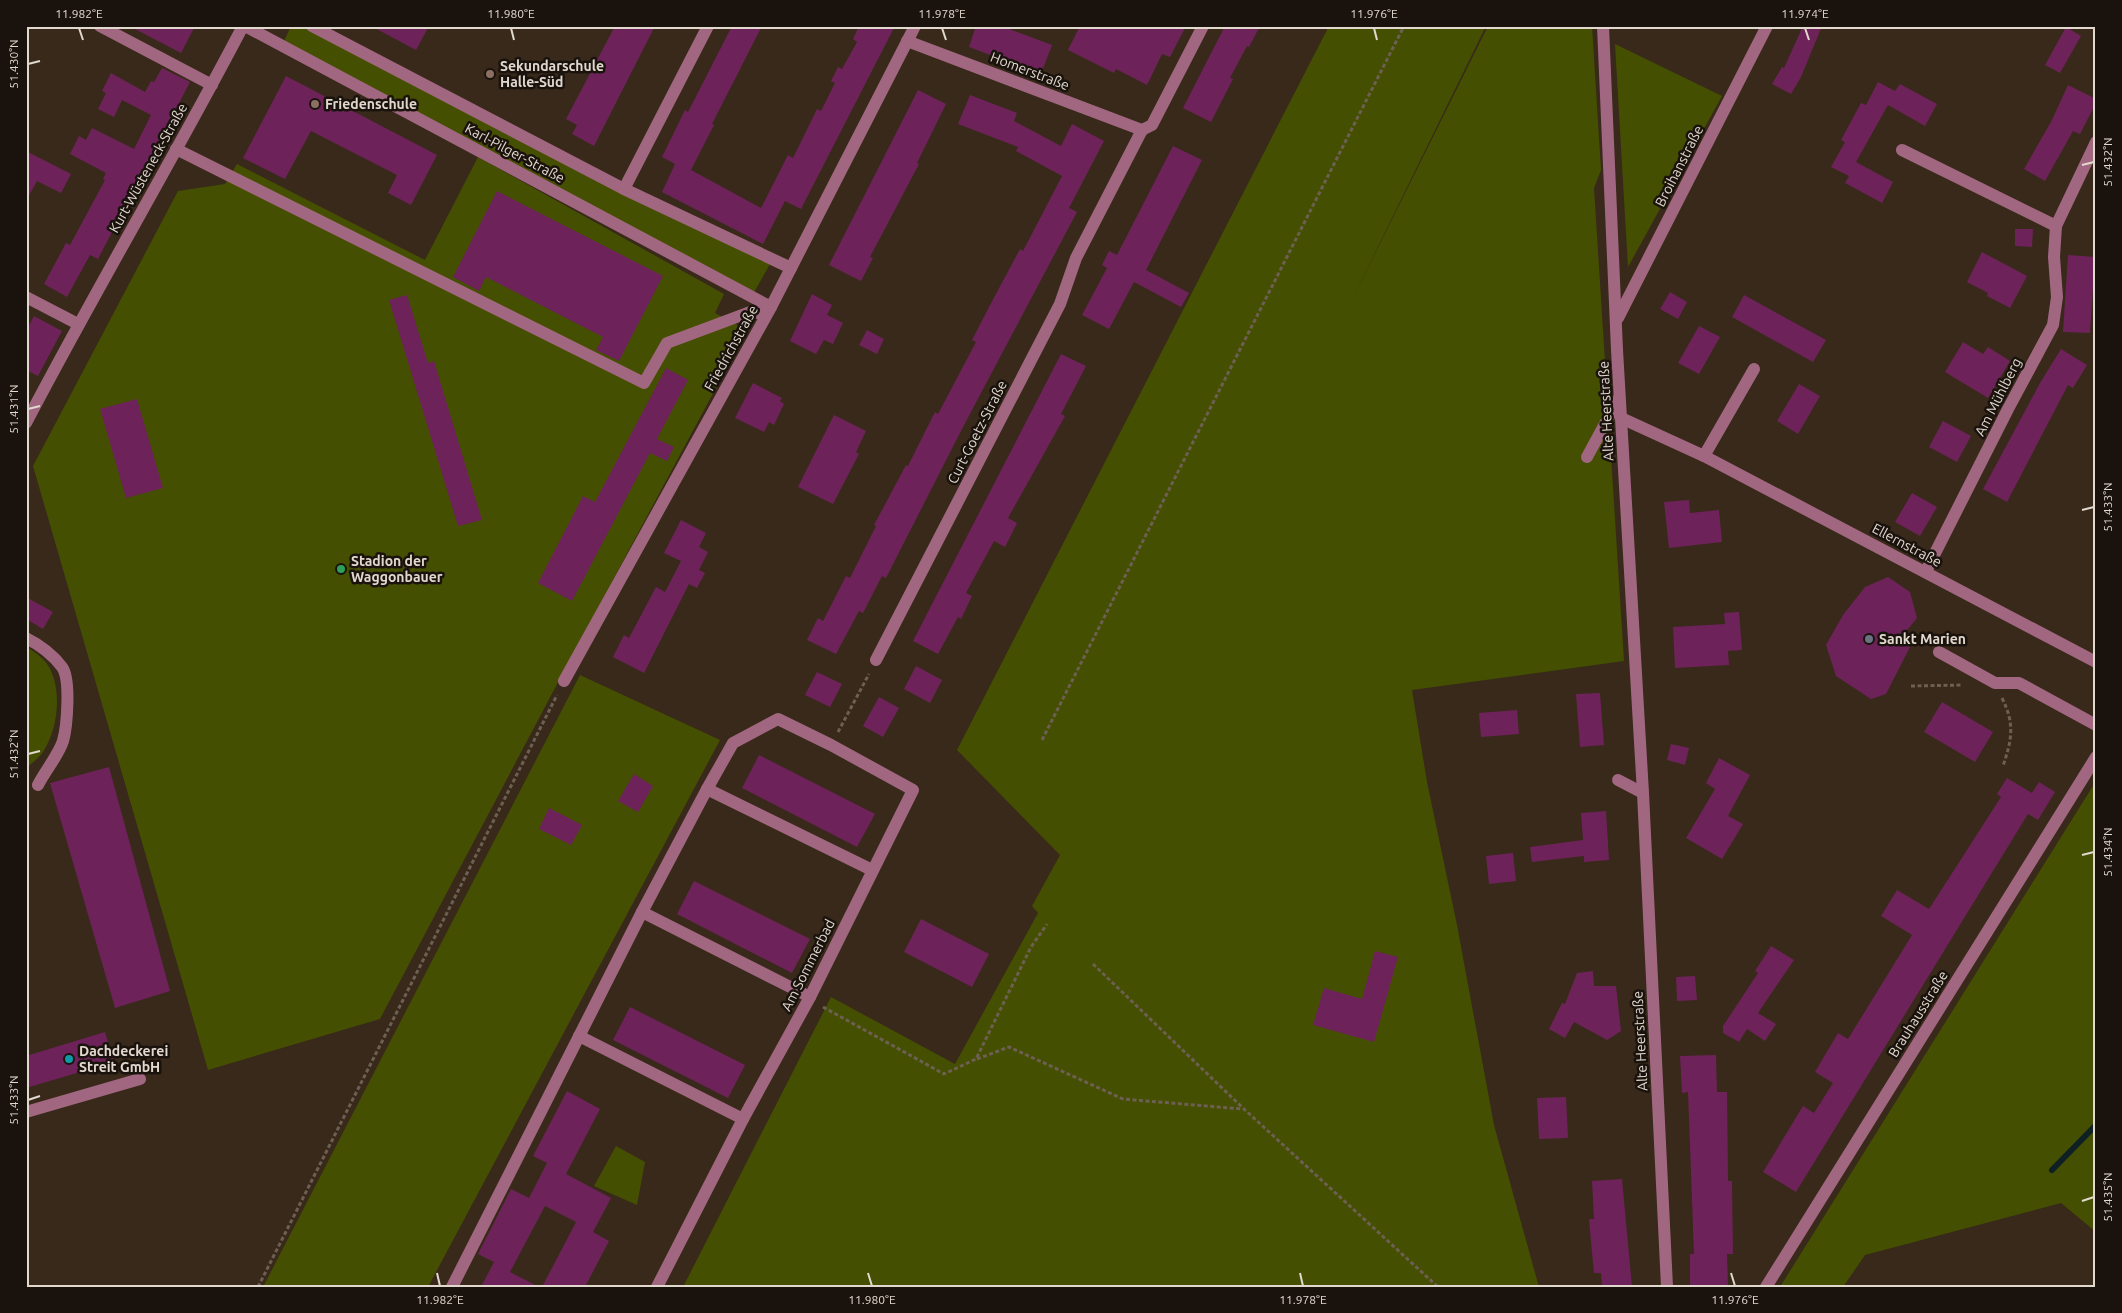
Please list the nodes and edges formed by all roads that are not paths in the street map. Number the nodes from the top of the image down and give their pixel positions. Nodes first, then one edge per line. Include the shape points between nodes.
1 (100, 26) edge
2 (244, 26) edge
3 (312, 26) edge
4 (708, 26) edge
5 (915, 26) edge
6 (1203, 26) edge
7 (1603, 26) edge
8 (1767, 26) edge
9 (907, 41) junction
10 (212, 85) junction
11 (1142, 130) junction
12 (2096, 142) edge
13 (176, 149) junction
14 (1902, 150) dead end
15 (624, 189) junction
16 (2056, 226) junction
17 (791, 268) junction
18 (26, 297) edge
19 (769, 311) junction
20 (1617, 319) junction
21 (78, 324) junction
22 (1754, 369) dead end
23 (1620, 396) junction
24 (1621, 418) junction
25 (26, 423) edge
26 (1704, 456) junction
27 (1587, 457) dead end
28 (1926, 571) junction
29 (26, 638) edge
30 (1939, 652) dead end
31 (876, 660) road end
32 (2096, 662) edge
33 (564, 681) road end
34 (2096, 724) edge
35 (2096, 757) edge
36 (1618, 780) dead end
37 (38, 785) dead end
38 (707, 788) junction
39 (1643, 793) junction
40 (872, 870) junction
41 (642, 912) junction
42 (810, 997) junction
43 (579, 1036) junction
44 (140, 1080) dead end
45 (26, 1112) edge
46 (743, 1119) junction
47 (452, 1287) edge
48 (657, 1287) edge
49 (1667, 1287) edge
50 (1766, 1287) edge

1 - 10 street
2 - 10 street, Kurt-Wüsteneck-Straße
2 - 19 street, Karl-Pilger-Straße
3 - 15 street, Karl-Pilger-Straße
4 - 15 street
5 - 9 street, Friedrichstraße
6 - 11 street, Curt-Goetz-Straße via 1152,125
7 - 20 street, Alte Heerstraße
8 - 20 street, Broihanstraße
9 - 11 street, Homerstraße
9 - 17 street, Friedrichstraße
10 - 13 street, Kurt-Wüsteneck-Straße
11 - 31 street, Curt-Goetz-Straße via 1076,258 1060,304
12 - 16 street, Am Mühlberg
13 - 19 street via 644,383 667,343 750,312
13 - 21 street, Kurt-Wüsteneck-Straße
14 - 16 street
15 - 17 street, Karl-Pilger-Straße
16 - 28 street, Am Mühlberg via 2053,325
17 - 19 street, Friedrichstraße
18 - 21 street
19 - 33 street, Friedrichstraße
20 - 23 street, Alte Heerstraße
21 - 25 street, Kurt-Wüsteneck-Straße
22 - 26 street
23 - 24 street, Alte Heerstraße
23 - 27 street
24 - 26 street, Ellernstraße
24 - 39 street, Alte Heerstraße
26 - 28 street, Ellernstraße
28 - 32 street, Ellernstraße
29 - 37 street via 41,646 64,669 68,699 62,742
30 - 34 street via 1995,683 2019,684
35 - 50 street, Brauhausstraße
36 - 39 street
38 - 40 street
38 - 40 street, Am Sommerbad via 733,743 778,719 831,745 912,790
38 - 41 street
39 - 49 street, Alte Heerstraße
40 - 42 street, Am Sommerbad
41 - 42 street
41 - 43 street
42 - 46 street, Am Sommerbad
43 - 46 street
43 - 47 street
44 - 45 street
46 - 48 street, Am Sommerbad

